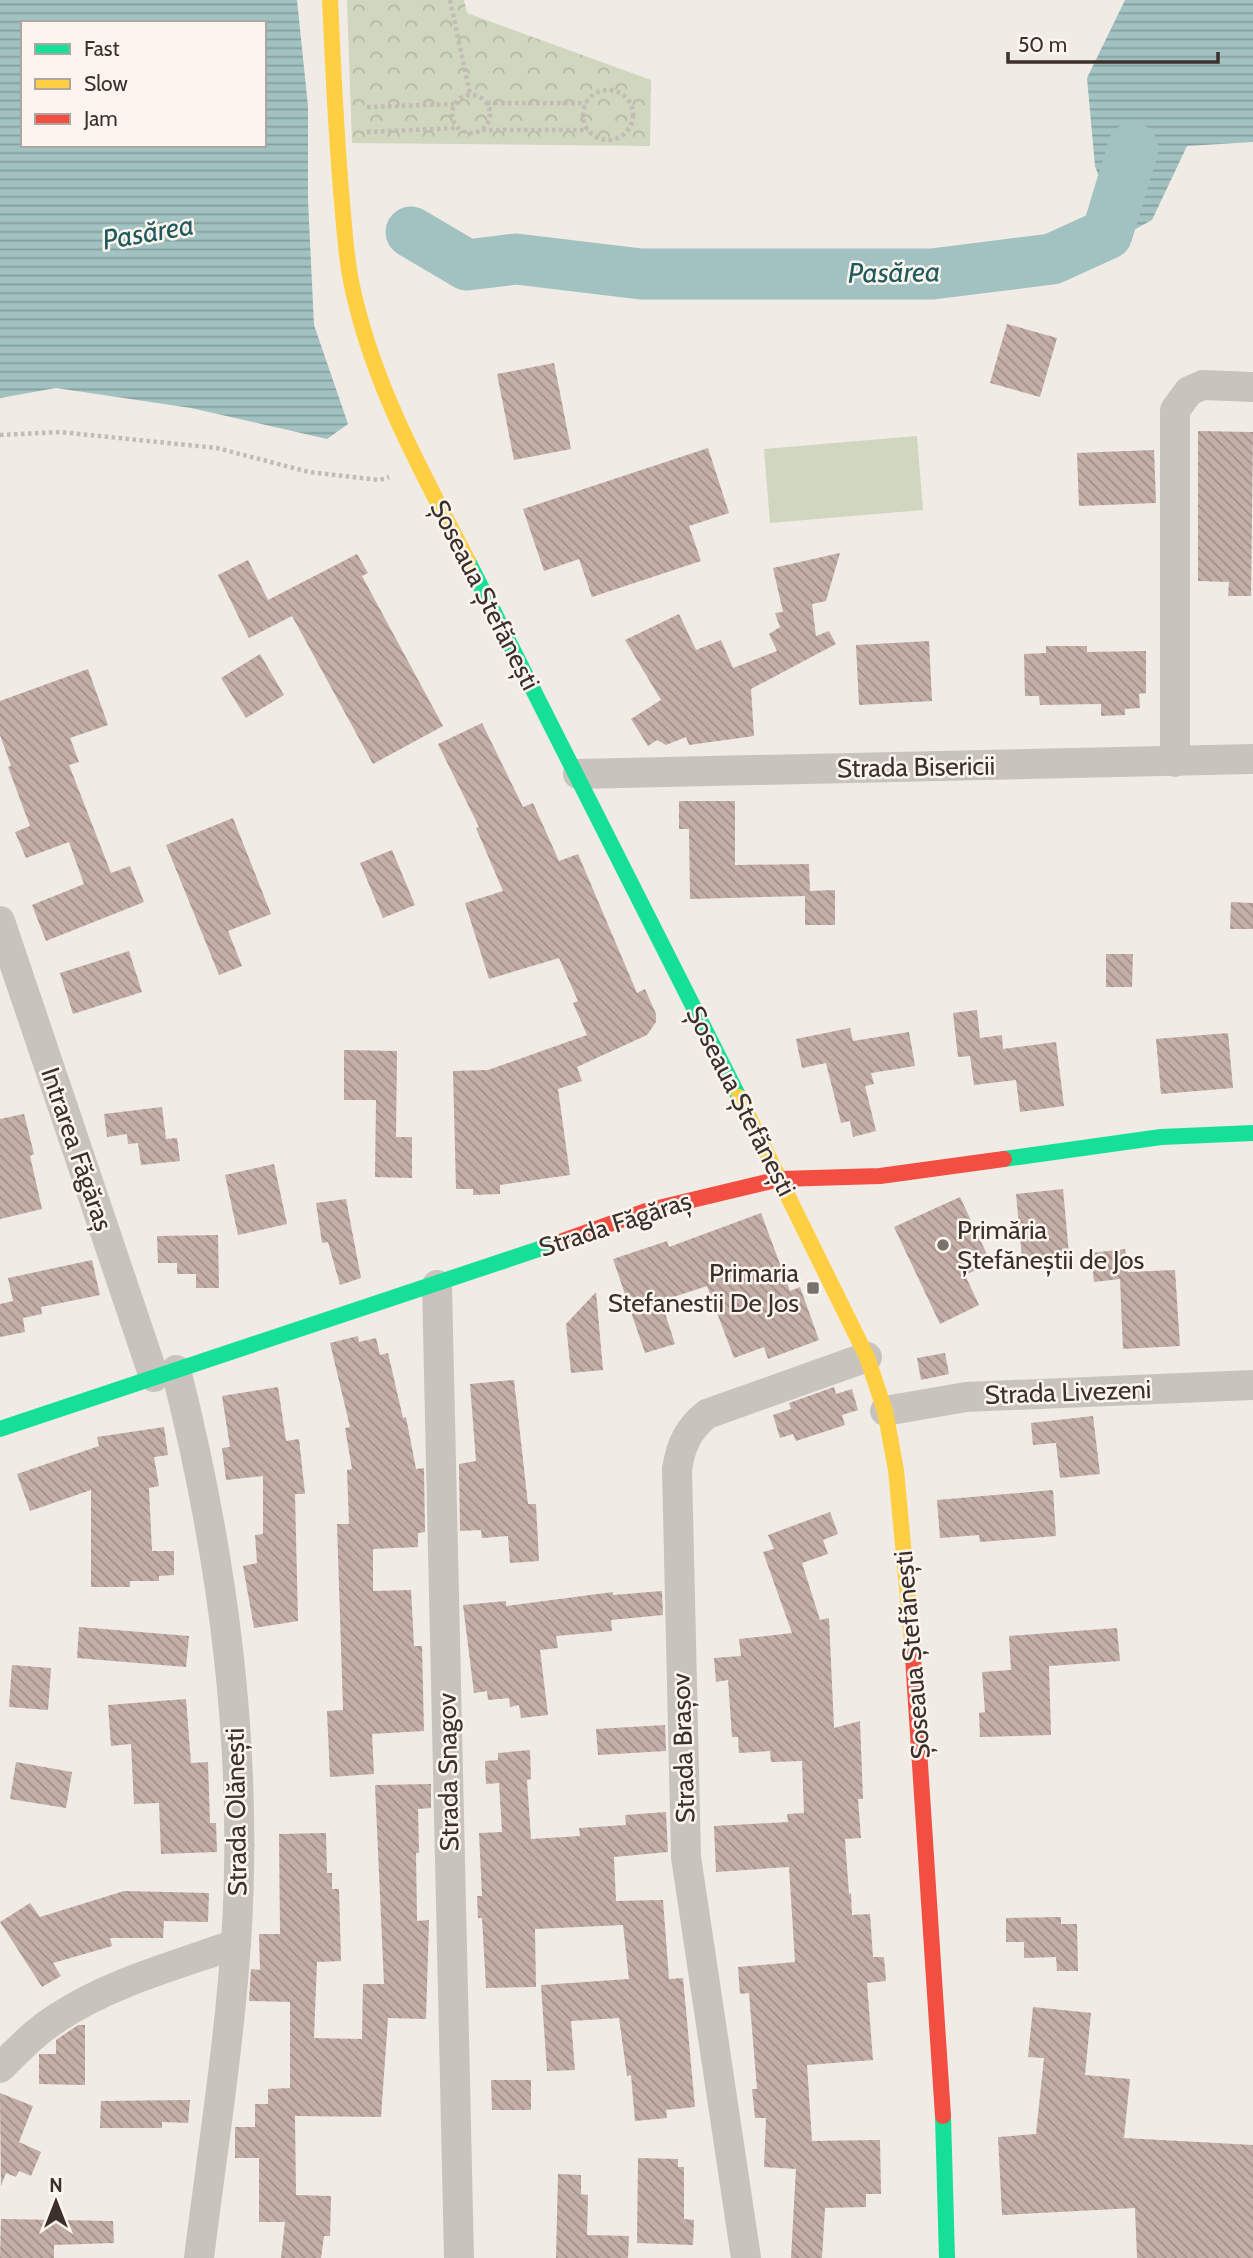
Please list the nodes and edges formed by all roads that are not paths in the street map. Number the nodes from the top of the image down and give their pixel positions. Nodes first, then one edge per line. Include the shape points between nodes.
1 (330, 0) edge
2 (1253, 387) edge
3 (1253, 759) edge
4 (1175, 762) junction
5 (578, 774) junction
6 (0, 921) edge
7 (1253, 1133) edge
8 (780, 1179) junction
9 (437, 1285) junction
10 (867, 1357) junction
11 (165, 1373) junction
12 (1253, 1385) edge
13 (884, 1412) junction
14 (0, 1429) edge
15 (236, 1944) junction
16 (0, 2068) edge
17 (199, 2258) edge
18 (459, 2258) edge
19 (746, 2258) edge
20 (947, 2258) edge

1 - 5 main road, Șoseaua Ștefănești via 337,148 355,301 383,386 420,468
2 - 4 street via 1203,385 1189,391 1175,410
3 - 4 street, Strada Bisericii
4 - 5 street, Strada Bisericii
5 - 8 main road, Șoseaua Ștefănești
6 - 11 street, Intrarea Făgăraș
7 - 8 main road, Strada Făgăraș via 1161,1137 880,1176
8 - 9 main road, Strada Făgăraș via 646,1211
8 - 10 main road, Șoseaua Ștefănești
9 - 11 main road, Strada Făgăraș
9 - 18 street, Strada Snagov
10 - 13 main road, Șoseaua Ștefănești
10 - 19 street, Strada Brașov via 707,1414 688,1433 679,1459 686,1857
11 - 14 main road, Strada Făgăraș
11 - 15 street, Strada Olănești via 213,1539 230,1655 239,1843
12 - 13 street, Strada Livezeni via 978,1396
13 - 20 main road, Șoseaua Ștefănești via 896,1470 916,1681
15 - 16 street via 94,1998 27,2040
15 - 17 street, Strada Olănești

